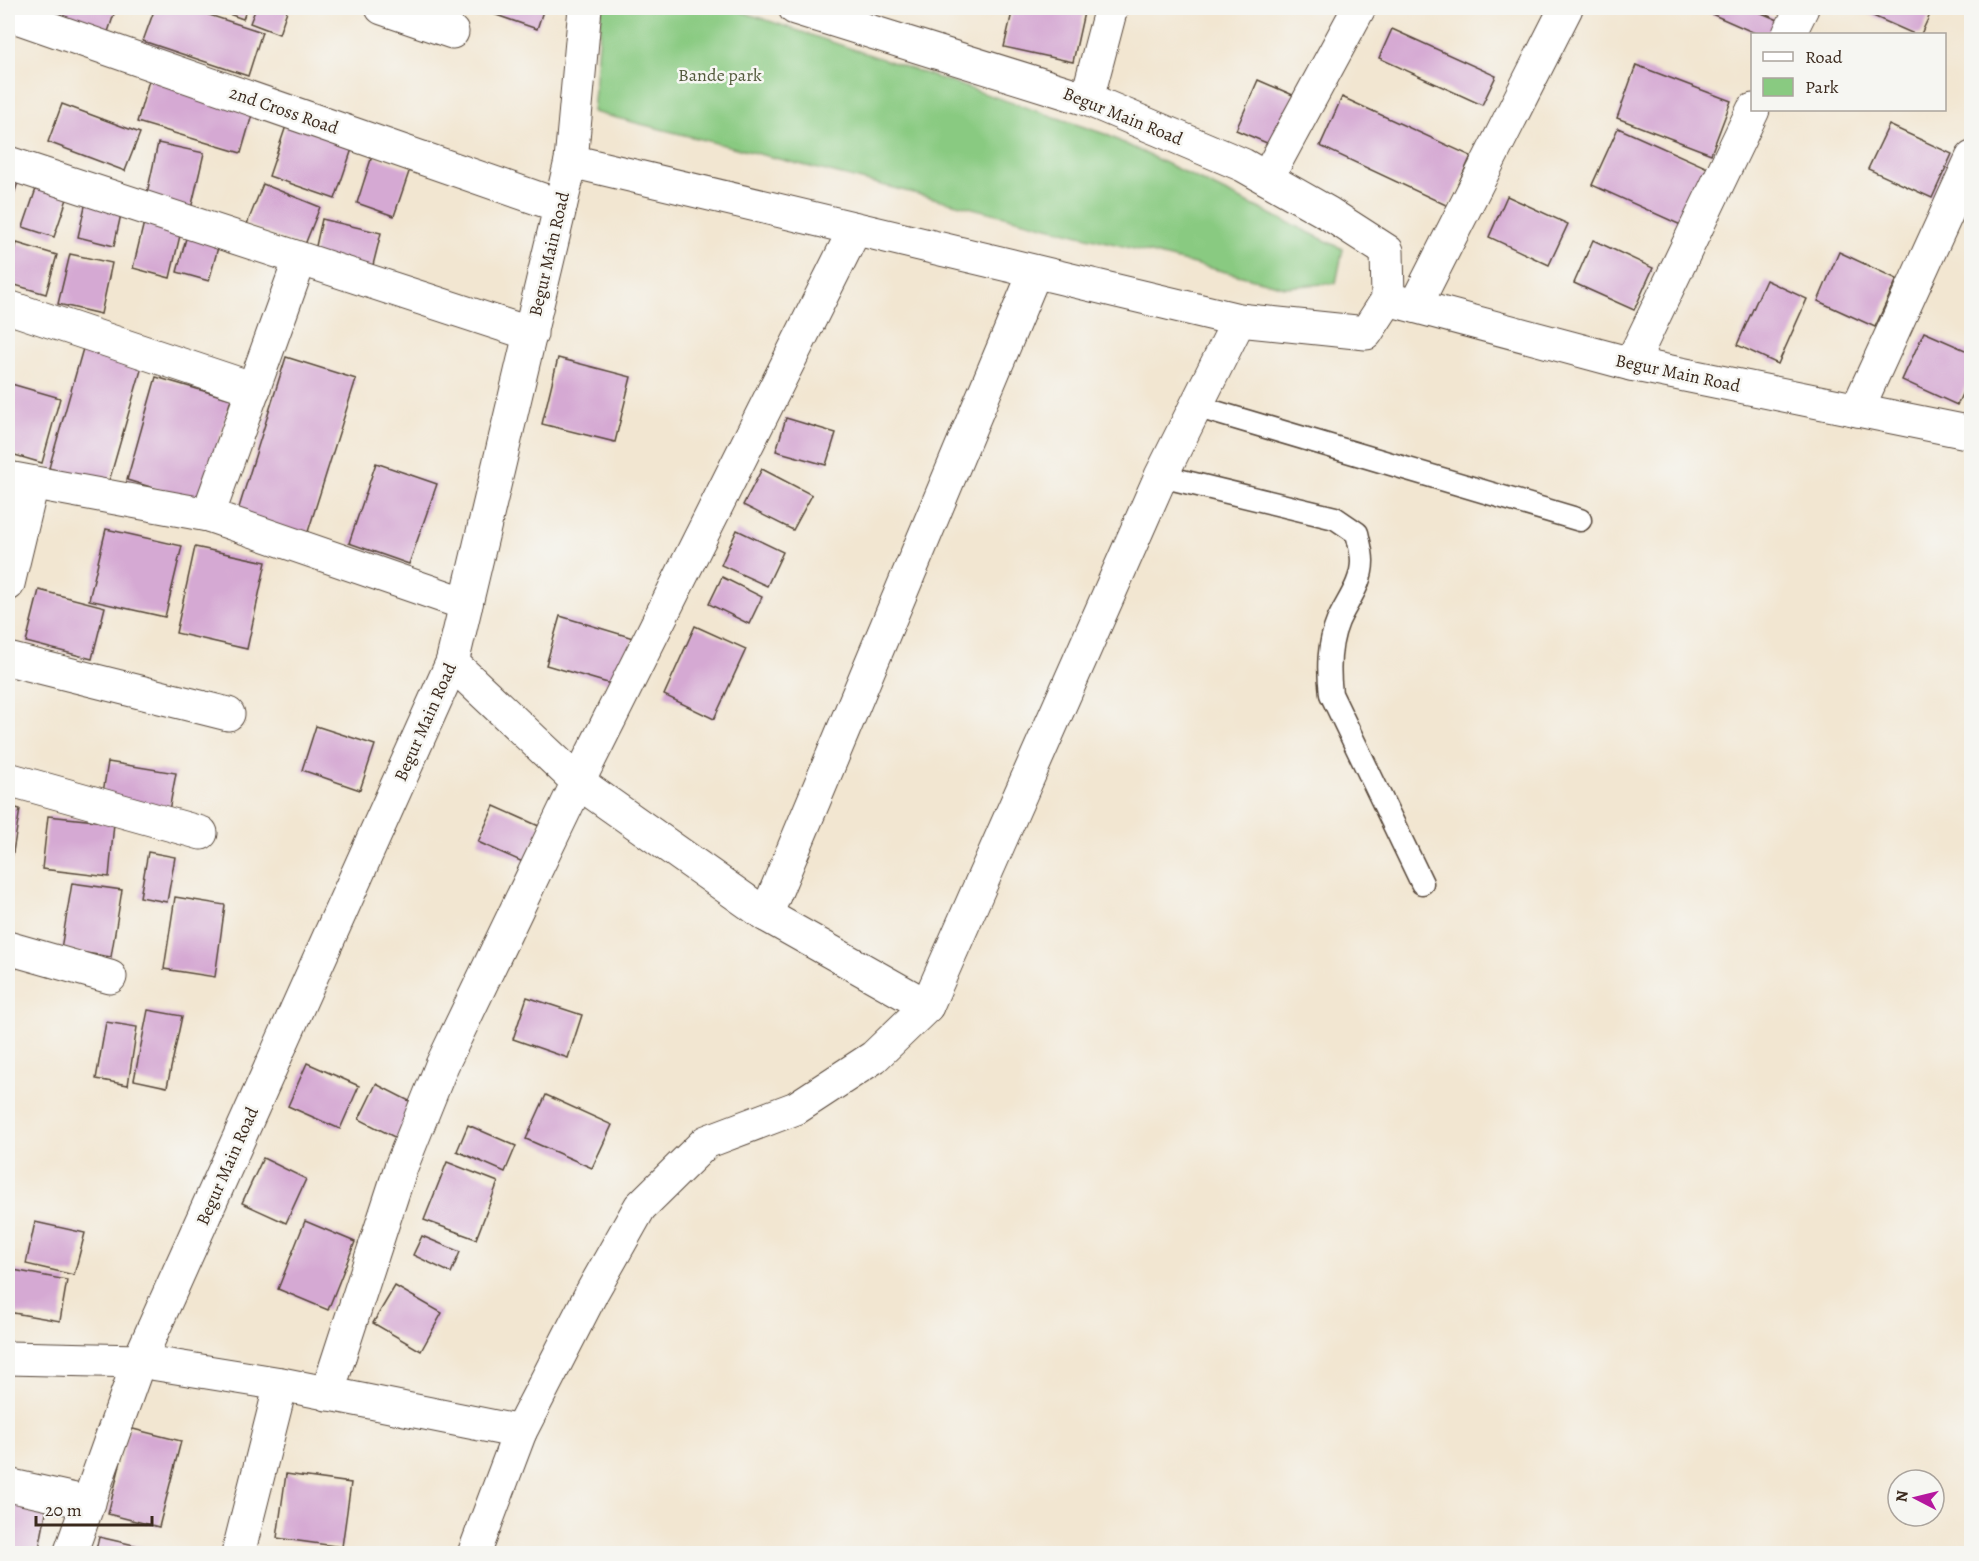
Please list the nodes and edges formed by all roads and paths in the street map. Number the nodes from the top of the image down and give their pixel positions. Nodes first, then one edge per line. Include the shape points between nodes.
1 (382, 8) edge
2 (585, 8) edge
3 (795, 8) edge
4 (1111, 8) edge
5 (1359, 8) edge
6 (1566, 8) edge
7 (1802, 8) edge
8 (8, 14) edge
9 (452, 32) dead end
10 (1790, 33) edge
11 (1087, 99) junction
12 (1753, 111) edge
13 (1971, 158) edge
14 (571, 161) junction
15 (8, 163) edge
16 (1267, 178) junction
17 (560, 206) junction
18 (855, 229) junction
19 (300, 259) junction
20 (1035, 272) junction
21 (1401, 303) junction
22 (8, 307) edge
23 (1239, 320) junction
24 (531, 334) junction
25 (1631, 364) junction
26 (254, 389) junction
27 (1195, 406) junction
28 (1857, 410) junction
29 (1971, 433) edge
30 (1161, 476) junction
31 (20, 481) edge
32 (208, 515) junction
33 (1580, 520) dead end
34 (8, 584) edge
35 (466, 604) junction
36 (8, 659) edge
37 (452, 663) junction
38 (228, 714) dead end
39 (8, 779) edge
40 (578, 782) junction
41 (201, 833) dead end
42 (1422, 883) dead end
43 (766, 915) junction
44 (8, 948) edge
45 (110, 977) dead end
46 (927, 1006) junction
47 (8, 1358) edge
48 (139, 1361) junction
49 (281, 1384) junction
50 (327, 1394) junction
51 (520, 1432) junction
52 (8, 1485) edge
53 (89, 1503) junction
54 (70, 1554) edge
55 (238, 1554) edge
56 (474, 1554) edge

1 - 9 street
2 - 14 street, Begur Main Road
3 - 11 street, Begur Main Road
4 - 11 street
5 - 16 street
6 - 21 street
7 - 10 street
8 - 17 street, 2nd Cross Road
11 - 16 street, Begur Main Road
12 - 25 street
13 - 28 street
14 - 17 street, Begur Main Road
14 - 18 street
15 - 19 street
16 - 21 street, Begur Main Road via 1387,251
17 - 24 street, Begur Main Road
18 - 20 street
18 - 40 street
19 - 24 street
19 - 26 street
20 - 23 street
20 - 43 street
21 - 23 street via 1366,333
21 - 25 street, Begur Main Road
22 - 26 street
23 - 27 street
24 - 35 street, Begur Main Road
25 - 28 street, Begur Main Road
26 - 32 street
27 - 30 street
27 - 33 lane
28 - 29 street, Begur Main Road
30 - 42 lane via 1335,518 1358,533 1362,562 1355,592 1338,621 1331,646 1331,694
30 - 46 street
31 - 32 street
31 - 34 street
32 - 35 street
35 - 37 street, Begur Main Road
36 - 38 street
37 - 40 street
37 - 48 street, Begur Main Road
39 - 41 street
40 - 43 street
40 - 50 street via 442,1065 401,1167
43 - 46 street
44 - 45 street
46 - 51 street via 874,1057 796,1108 706,1142 640,1207
47 - 48 street
48 - 49 street
48 - 53 street, Begur Main Road
49 - 50 street
49 - 55 street
50 - 51 street
51 - 56 street
52 - 53 street
53 - 54 street, Begur Main Road

